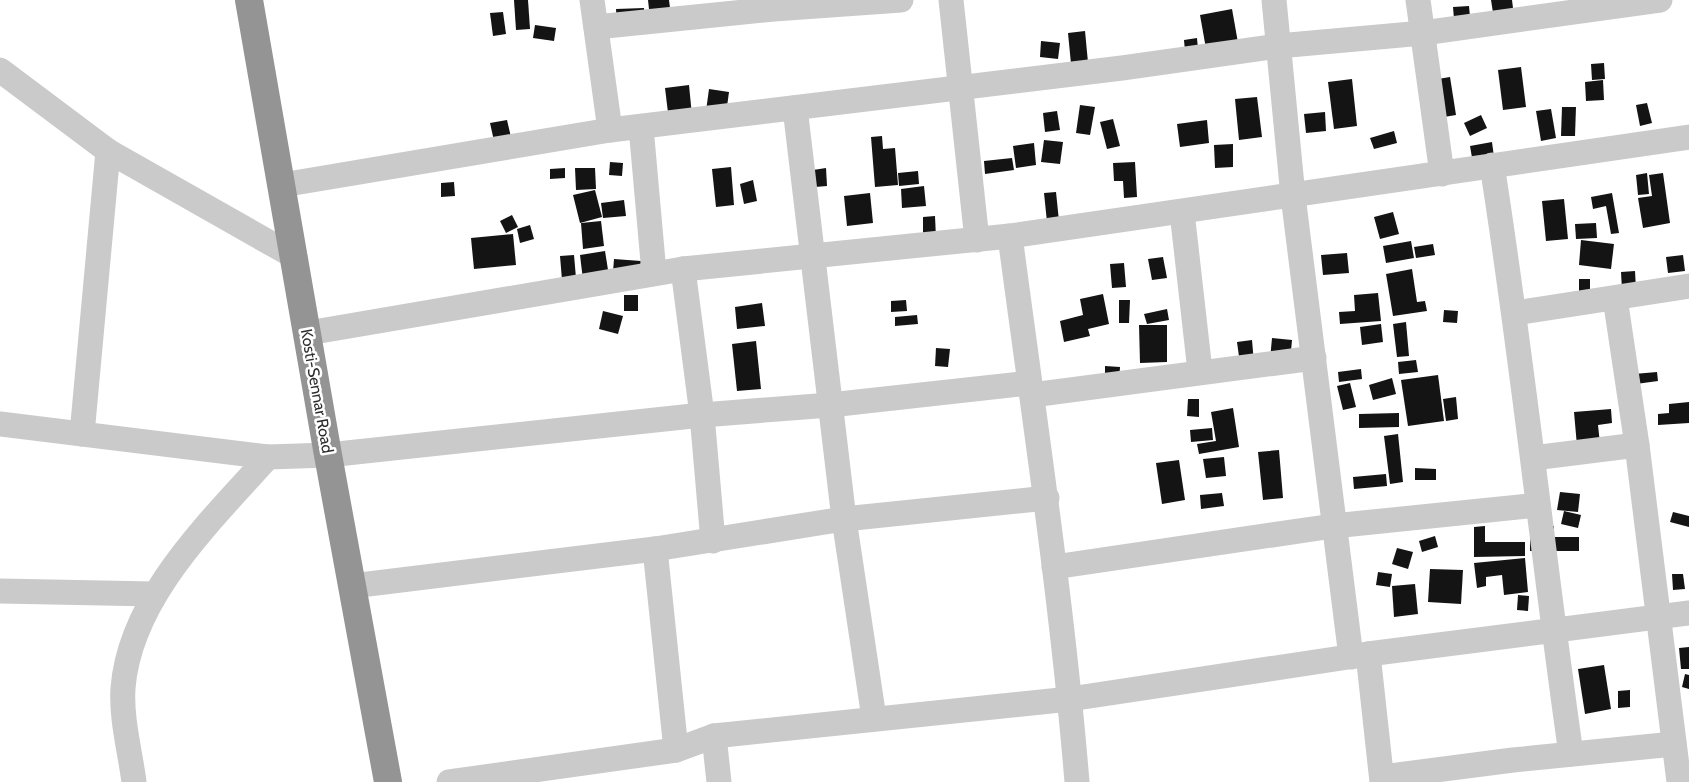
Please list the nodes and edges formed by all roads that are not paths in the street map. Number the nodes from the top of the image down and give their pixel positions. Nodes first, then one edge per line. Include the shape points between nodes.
1 (249, 0) edge
2 (592, 0) edge
3 (901, 0) edge
4 (951, 0) edge
5 (1274, 0) edge
6 (1418, 0) edge
7 (1660, 0) edge
8 (774, 4) edge
9 (596, 27) junction
10 (1422, 33) junction
11 (1278, 46) junction
12 (0, 70) edge
13 (959, 88) junction
14 (795, 108) junction
15 (641, 127) junction
16 (610, 130) junction
17 (1689, 137) edge
18 (108, 150) junction
19 (1492, 166) junction
20 (1442, 174) junction
21 (282, 185) junction
22 (1293, 196) junction
23 (1182, 212) junction
24 (1010, 236) junction
25 (977, 240) junction
26 (295, 257) junction
27 (813, 257) junction
28 (683, 269) junction
29 (654, 273) junction
30 (1689, 286) edge
31 (1615, 298) junction
32 (1515, 313) junction
33 (308, 333) junction
34 (1314, 358) junction
35 (1200, 371) junction
36 (1031, 389) junction
37 (830, 405) junction
38 (702, 415) junction
39 (0, 424) edge
40 (82, 434) junction
41 (1637, 445) junction
42 (328, 455) junction
43 (268, 457) junction
44 (1533, 458) junction
45 (1046, 498) junction
46 (1538, 505) junction
47 (844, 519) junction
48 (1334, 526) junction
49 (713, 540) junction
50 (655, 549) junction
51 (1054, 567) junction
52 (352, 586) junction
53 (0, 591) edge
54 (154, 594) junction
55 (1689, 613) edge
56 (1659, 617) junction
57 (1553, 631) junction
58 (1359, 656) junction
59 (1070, 699) junction
60 (874, 718) junction
61 (714, 736) junction
62 (676, 750) junction
63 (1571, 754) junction
64 (1679, 761) edge
65 (1514, 771) edge
66 (1382, 779) edge
67 (134, 782) edge
68 (388, 782) edge
69 (449, 782) edge
70 (719, 782) edge
71 (1077, 782) edge

1 - 21 highway, Kosti-Sennar Road
2 - 9 street
3 - 8 street
4 - 13 street
5 - 11 street
6 - 10 street
7 - 10 street
8 - 9 street
9 - 16 street
10 - 11 street
10 - 20 street
11 - 13 street
11 - 22 street
12 - 18 street
13 - 14 street
13 - 25 street
14 - 15 street
14 - 27 street
15 - 16 street
15 - 29 street
16 - 21 street
17 - 19 street
18 - 26 street
18 - 40 street
19 - 20 street
19 - 32 street
20 - 22 street
21 - 26 highway, Kosti-Sennar Road
22 - 23 street
22 - 34 street
23 - 24 street
23 - 35 street
24 - 25 street
24 - 36 street
25 - 27 street
26 - 33 highway, Kosti-Sennar Road
27 - 28 street
27 - 37 street
28 - 29 street
28 - 38 street
29 - 33 street
30 - 31 street
31 - 32 street
31 - 41 street
32 - 44 street
33 - 42 highway, Kosti-Sennar Road
34 - 35 street
34 - 48 street
35 - 36 street
36 - 37 street
36 - 45 street
37 - 38 street
37 - 47 street
38 - 42 street
38 - 49 street
39 - 40 street
40 - 43 street
41 - 44 street
41 - 56 street
42 - 43 street
42 - 52 highway, Kosti-Sennar Road
43 - 54 street via 205,527
44 - 46 street
45 - 47 street
45 - 51 street
46 - 48 street
46 - 57 street
47 - 49 street
47 - 60 street
48 - 51 street
48 - 58 street
49 - 50 street
50 - 52 street
50 - 62 street
51 - 59 street
52 - 68 highway, Kosti-Sennar Road
53 - 54 street
54 - 67 street via 138,626 123,688 124,719
55 - 56 street
56 - 57 street
56 - 64 street
57 - 58 street
57 - 63 street
58 - 59 street
58 - 66 street
59 - 60 street
59 - 71 street
60 - 61 street
61 - 62 street
61 - 70 street
62 - 69 street
63 - 64 street
63 - 65 street
65 - 66 street

